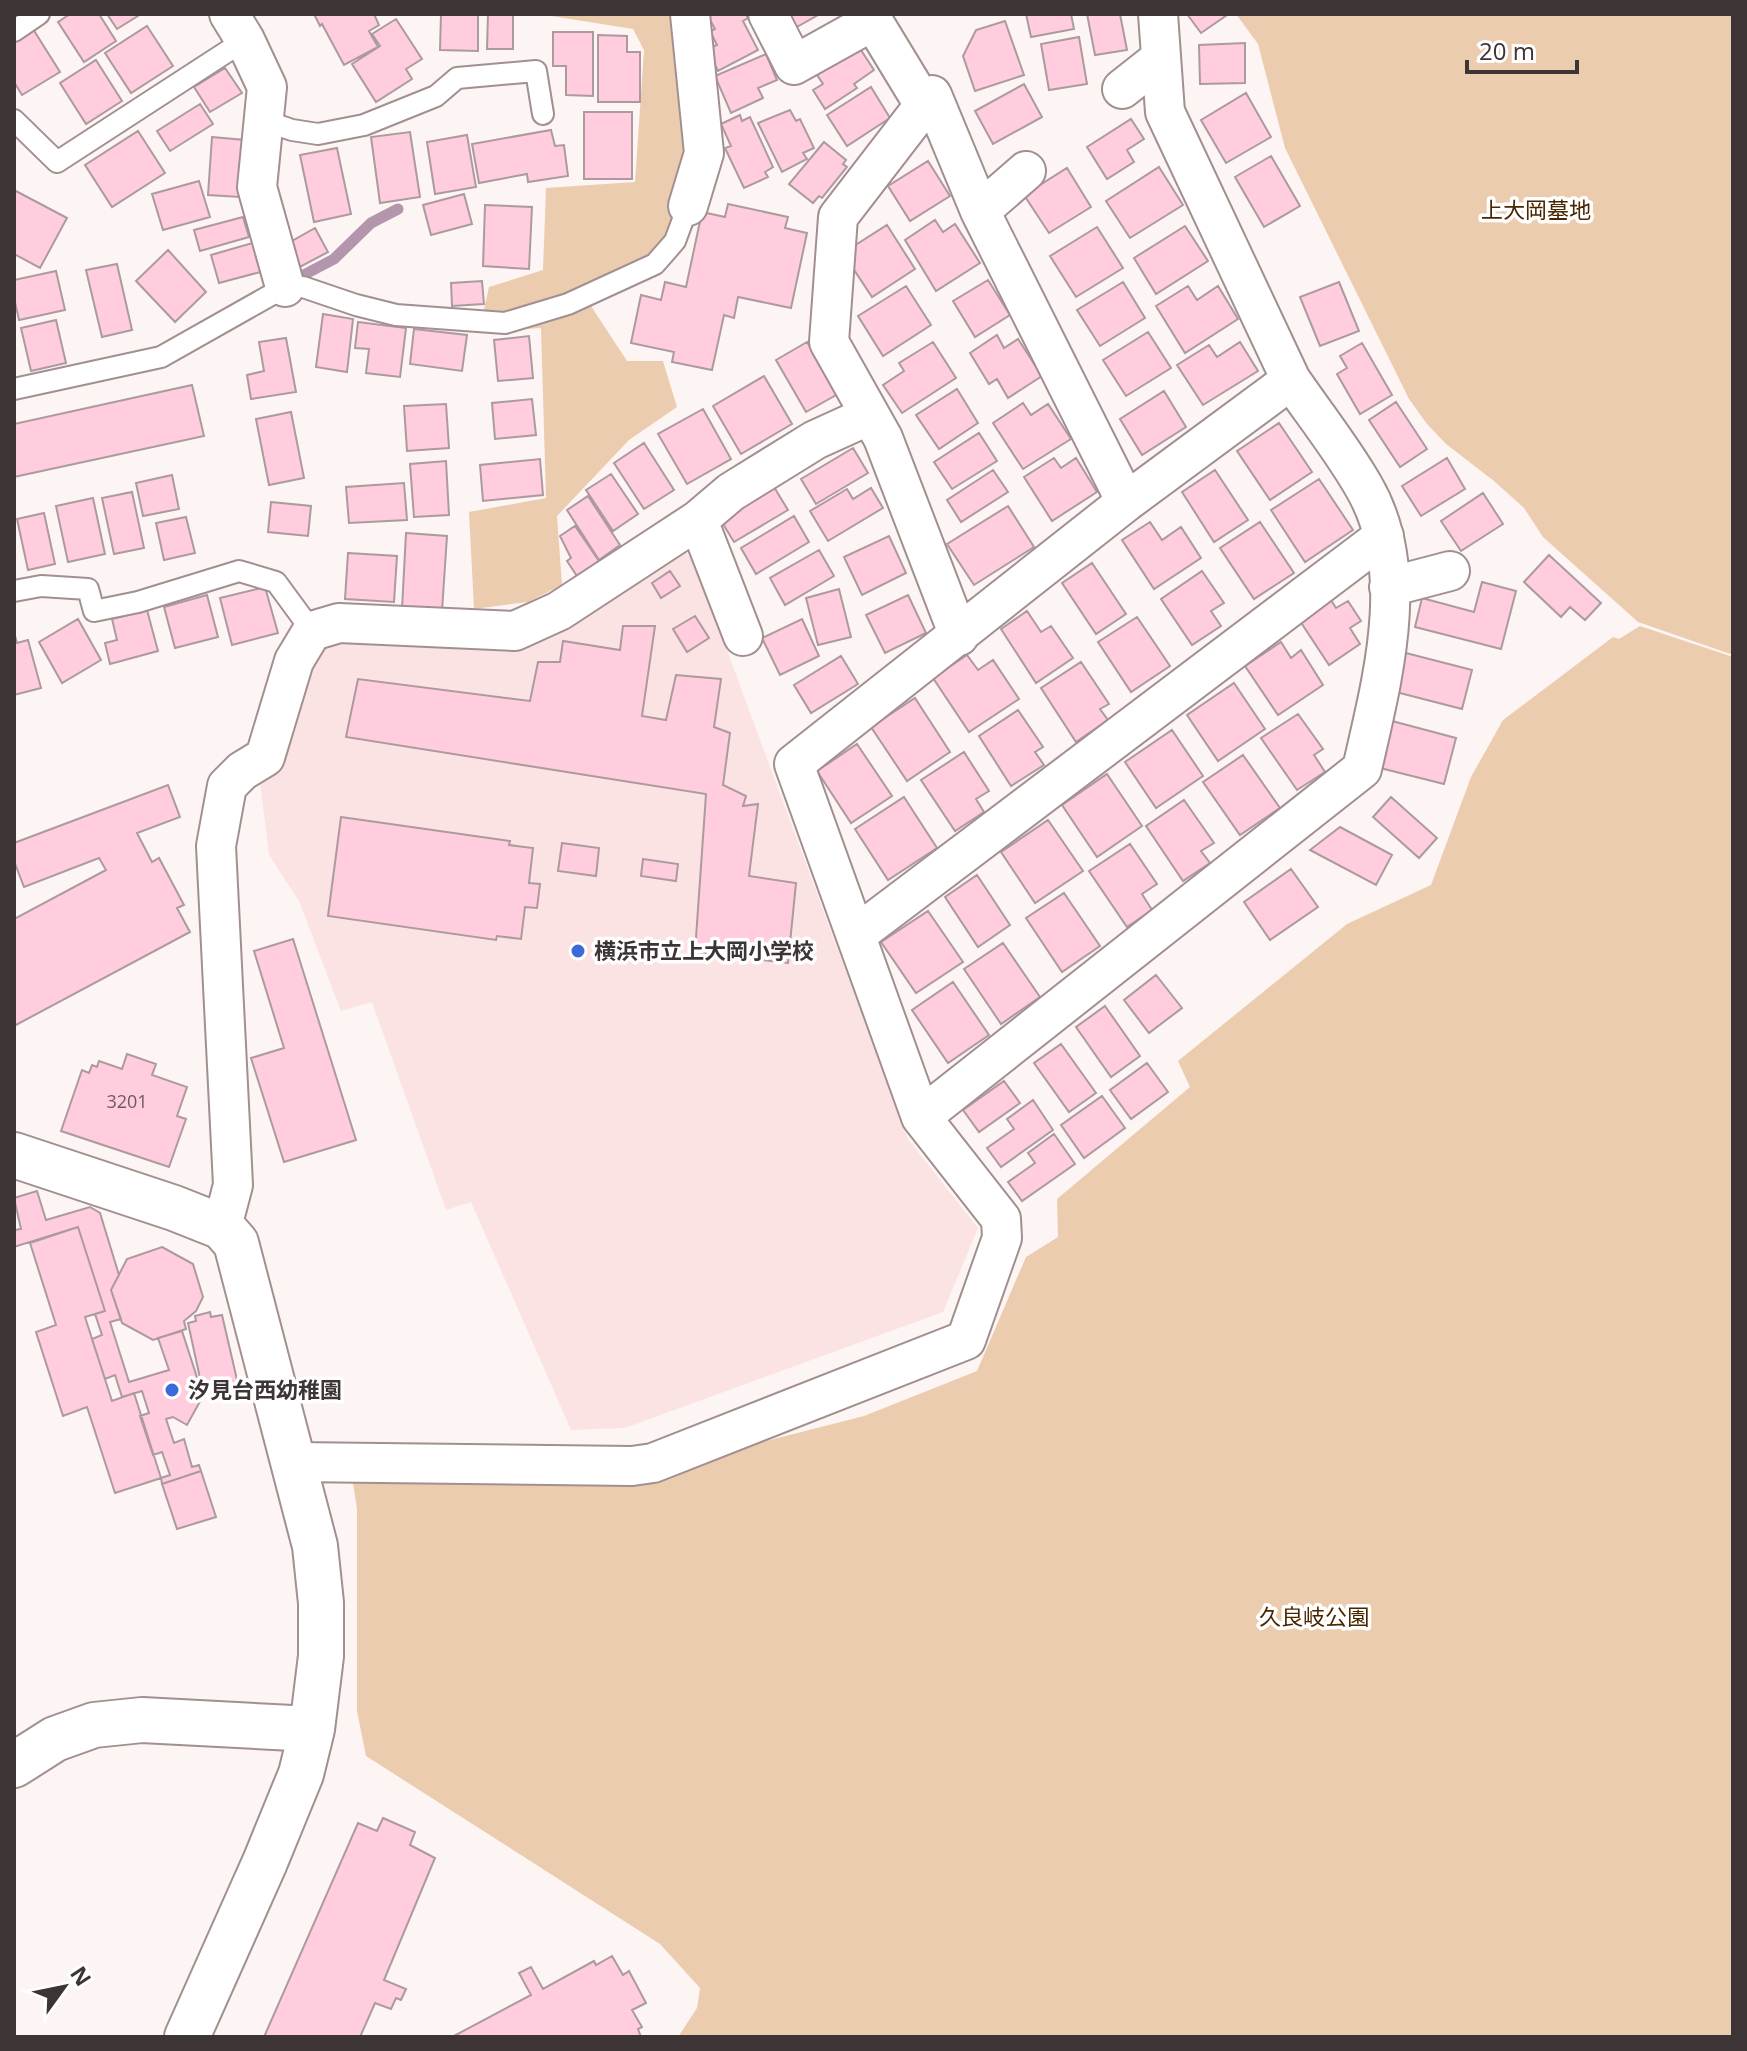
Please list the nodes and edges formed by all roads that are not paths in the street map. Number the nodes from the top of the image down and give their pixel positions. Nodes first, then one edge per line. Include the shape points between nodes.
1 (39, 14) edge
2 (690, 14) edge
3 (768, 14) edge
4 (1158, 14) edge
5 (237, 27) edge
6 (14, 31) edge
7 (1160, 59) junction
8 (1122, 89) dead end
9 (924, 105) junction
10 (543, 114) dead end
11 (14, 120) edge
12 (263, 120) junction
13 (1026, 171) dead end
14 (688, 206) joint
15 (980, 211) junction
16 (285, 287) junction
17 (1291, 380) junction
18 (14, 389) edge
19 (870, 415) junction
20 (1126, 502) junction
21 (698, 520) junction
22 (1384, 536) junction
23 (1450, 571) dead end
24 (1389, 587) junction
25 (14, 591) edge
26 (312, 631) junction
27 (743, 636) dead end
28 (959, 636) junction
29 (856, 935) junction
30 (921, 1117) junction
31 (14, 1155) edge
32 (222, 1227) junction
33 (294, 1462) junction
34 (312, 1729) junction
35 (14, 1765) edge
36 (187, 2037) edge

1 - 6 lane
2 - 14 street via 704,153
3 - 9 street via 794,65 873,21
4 - 7 street
5 - 11 lane via 57,162
5 - 12 street via 267,87
7 - 8 street
7 - 17 street via 1165,112
9 - 15 street via 932,95
9 - 19 street via 838,217 829,342
10 - 12 lane via 536,71 457,78 436,96 364,125 318,134
12 - 16 street via 257,187
13 - 15 street
14 - 16 lane via 675,241 655,264 568,304 505,323 396,315 303,287
15 - 20 street
16 - 18 lane via 161,357
17 - 20 street
17 - 22 street via 1365,488
19 - 21 street via 815,440 731,492
19 - 28 street
20 - 28 street
21 - 26 street via 559,611 515,631 339,623
21 - 27 street
22 - 24 street
22 - 29 street
23 - 24 street
24 - 30 street via 1391,621 1362,769
25 - 26 lane via 41,586 88,589 94,611 239,571 276,582
26 - 32 street via 294,661 265,757 227,786 216,846 233,1185
28 - 29 street via 794,764
29 - 30 street
30 - 33 street via 1001,1219 1002,1238 966,1340 653,1463
31 - 32 street
32 - 33 street via 236,1243
33 - 34 street via 315,1546 321,1603
34 - 35 street via 142,1720 94,1725 55,1739
34 - 36 street via 301,1774

